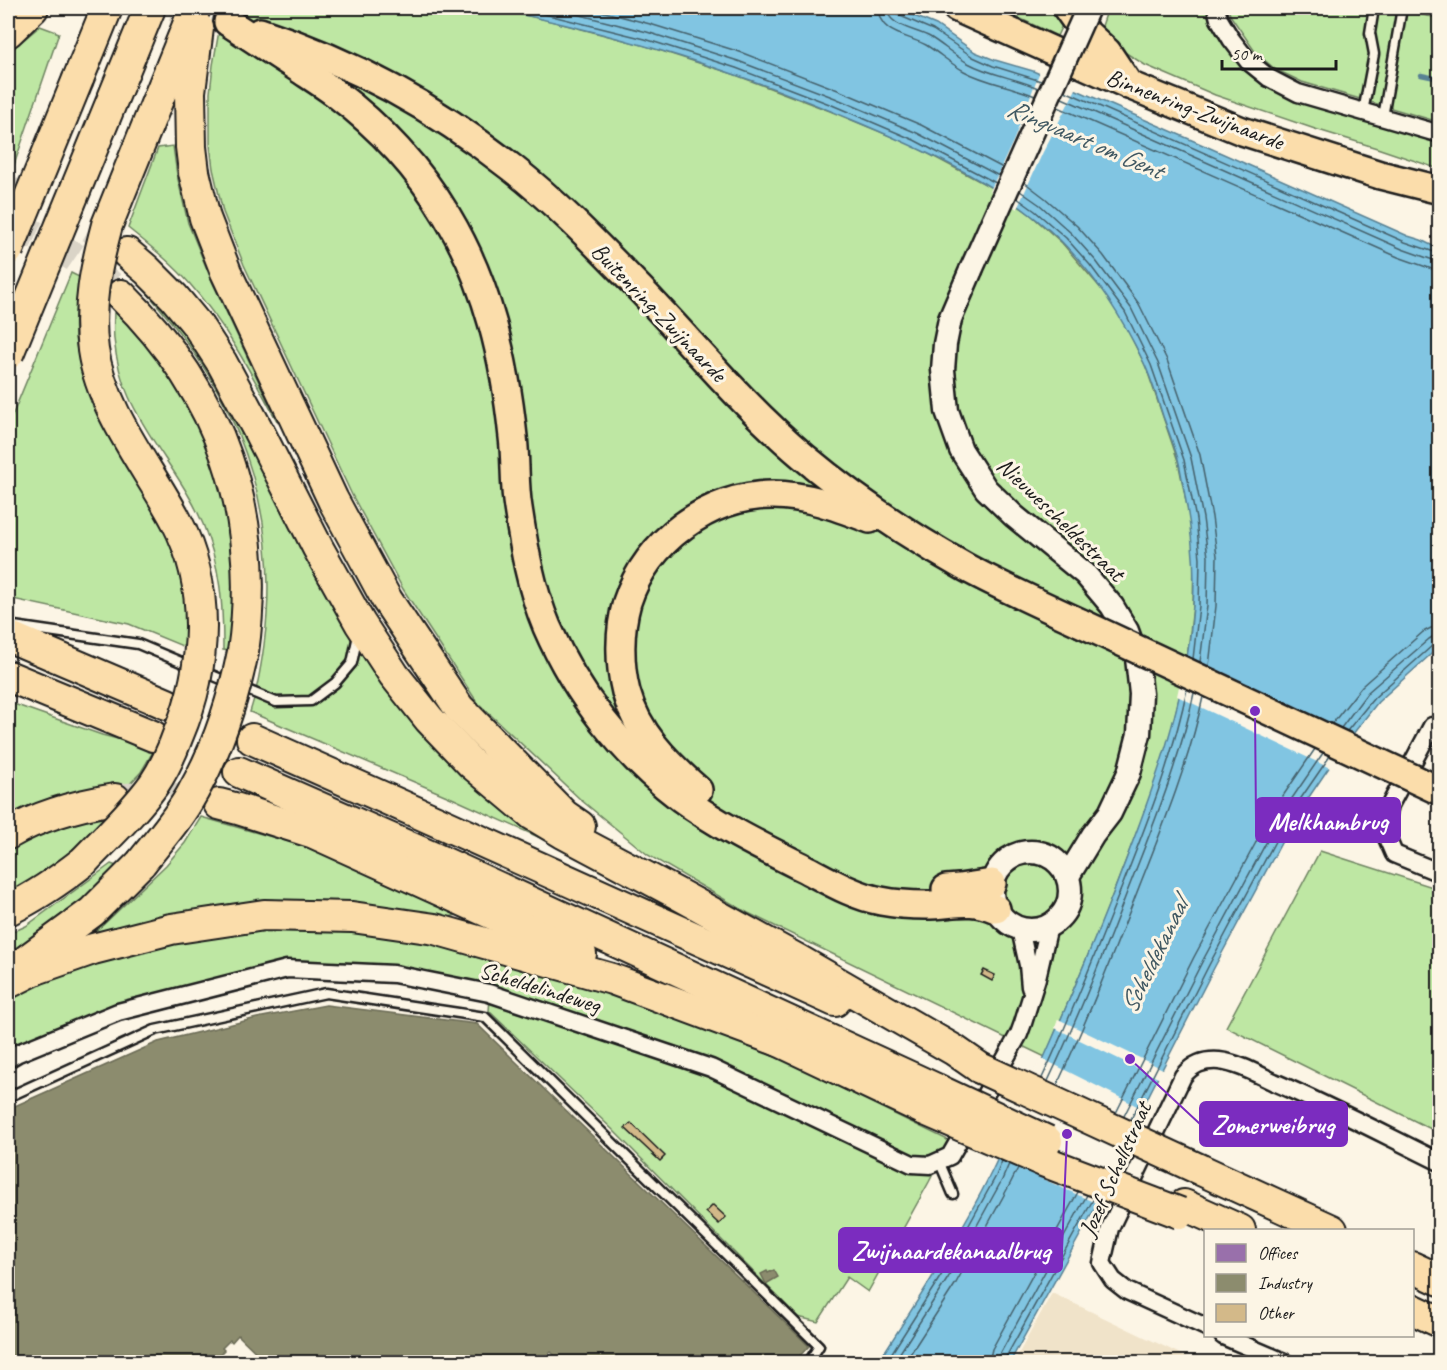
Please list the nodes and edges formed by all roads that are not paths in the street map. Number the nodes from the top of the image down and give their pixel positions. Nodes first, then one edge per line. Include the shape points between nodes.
1 (33, 8) edge
2 (107, 8) edge
3 (150, 8) edge
4 (195, 8) edge
5 (957, 8) edge
6 (1066, 8) edge
7 (1088, 8) edge
8 (1216, 8) edge
9 (1374, 8) edge
10 (1402, 8) edge
11 (215, 15) edge
12 (8, 32) edge
13 (1129, 85) junction
14 (1363, 112) junction
15 (1383, 117) junction
16 (1440, 134) edge
17 (1440, 190) edge
18 (8, 250) edge
19 (127, 253) tunnel mouth
20 (121, 295) tunnel mouth
21 (8, 354) edge
22 (902, 530) junction
23 (360, 623) junction
24 (8, 625) edge
25 (8, 636) edge
26 (8, 676) edge
27 (167, 704) tunnel mouth
28 (1432, 726) dead end
29 (153, 736) tunnel mouth
30 (252, 739) tunnel mouth
31 (239, 772) tunnel mouth
32 (1440, 790) edge
33 (115, 799) tunnel mouth
34 (219, 804) tunnel mouth
35 (8, 834) edge
36 (1093, 835) junction
37 (1052, 857) junction
38 (1440, 873) edge
39 (1068, 876) junction
40 (992, 883) junction
41 (676, 892) junction
42 (996, 909) junction
43 (8, 910) edge
44 (1049, 926) junction
45 (1020, 929) junction
46 (8, 973) edge
47 (8, 983) edge
48 (1032, 996) junction
49 (779, 1041) junction
50 (953, 1052) junction
51 (8, 1059) edge
52 (988, 1071) junction
53 (8, 1097) edge
54 (931, 1100) junction
55 (939, 1161) junction
56 (1440, 1162) edge
57 (953, 1194) dead end
58 (1182, 1209) junction
59 (1228, 1229) edge
60 (1237, 1229) edge
61 (1330, 1229) edge
62 (1414, 1267) edge
63 (1440, 1280) edge
64 (1414, 1310) edge
65 (1440, 1322) edge
66 (1204, 1327) edge
67 (1228, 1337) edge
68 (809, 1362) edge
69 (1284, 1362) edge

1 - 12 highway
2 - 18 highway, bridge
3 - 21 highway, bridge
4 - 43 highway, bridge via 107,225 93,289 91,322 93,352 114,412 173,515 195,570 202,621 195,682 172,752 154,783 121,824 84,861
5 - 13 highway, Binnenring-Zwijnaarde
6 - 13 highway via 1107,52
7 - 36 main road, Nieuwescheldestraat, bridge via 950,319 943,370 947,411 961,450 986,489 1085,574 1112,606 1137,658 1141,694 1139,735 1124,783 1110,813
8 - 14 street via 1231,39 1248,61 1269,78 1298,93
9 - 14 lane via 1370,33 1374,54
10 - 15 lane
11 - 22 highway, Buitenring-Zwijnaarde via 351,67 459,128 567,216 758,416 864,505
11 - 41 highway, bridge via 197,34 190,92 191,147 205,218 226,272 333,500 387,600 459,708 564,815
11 - 42 highway via 335,92 397,149 447,216 468,254 497,338 508,392 517,504 533,586 570,671 620,741 649,771 722,826 855,893 903,904 970,901
13 - 17 highway, Binnenring-Zwijnaarde via 1242,131
14 - 15 street
15 - 16 street
19 - 23 highway via 174,297 222,363
20 - 46 highway, bridge via 181,367 215,427 242,514 248,560 247,628 230,708 193,794 141,863 92,912
22 - 32 highway, Buitenring-Zwijnaarde, bridge via 966,568
22 - 40 highway via 821,501 793,496 738,500 705,512 677,529 640,573 628,601 622,630 626,692 654,747 681,775 710,800 764,831 839,870 891,888 949,889
23 - 24 lane via 352,663 335,683 311,701 276,702 138,644
23 - 41 highway via 394,675 471,764 533,815
25 - 27 highway
26 - 29 highway
28 - 38 street via 1390,805 1384,831 1395,854
30 - 50 highway
31 - 54 highway via 443,862
33 - 35 highway via 42,817
34 - 49 highway via 314,833
36 - 37 main road, Nieuwescheldestraat
36 - 39 main road, Nieuwescheldestraat
37 - 39 main road
37 - 40 main road via 1028,851 1015,854 997,871
39 - 44 main road via 1068,905
40 - 42 main road
41 - 50 highway
42 - 45 main road via 1010,925
44 - 45 main road
44 - 48 street
45 - 48 street
47 - 49 highway via 84,952 171,929 264,915 352,917 435,929 612,979
48 - 52 street via 1019,1034
49 - 54 highway
50 - 52 highway
51 - 55 street, Scheldelindeweg via 118,1012 287,969 394,974 489,993 711,1068 912,1164
52 - 55 street via 950,1156
52 - 61 highway, bridge
53 - 68 lane via 155,1030 326,993 485,1017 819,1346
54 - 58 highway, bridge
55 - 57 lane
56 - 66 street, Jozef Schellstraat via 1237,1066 1203,1061 1190,1068 1110,1228 1102,1263 1113,1280 1127,1291
58 - 59 highway
58 - 60 highway
62 - 63 highway
64 - 65 highway
67 - 69 street

